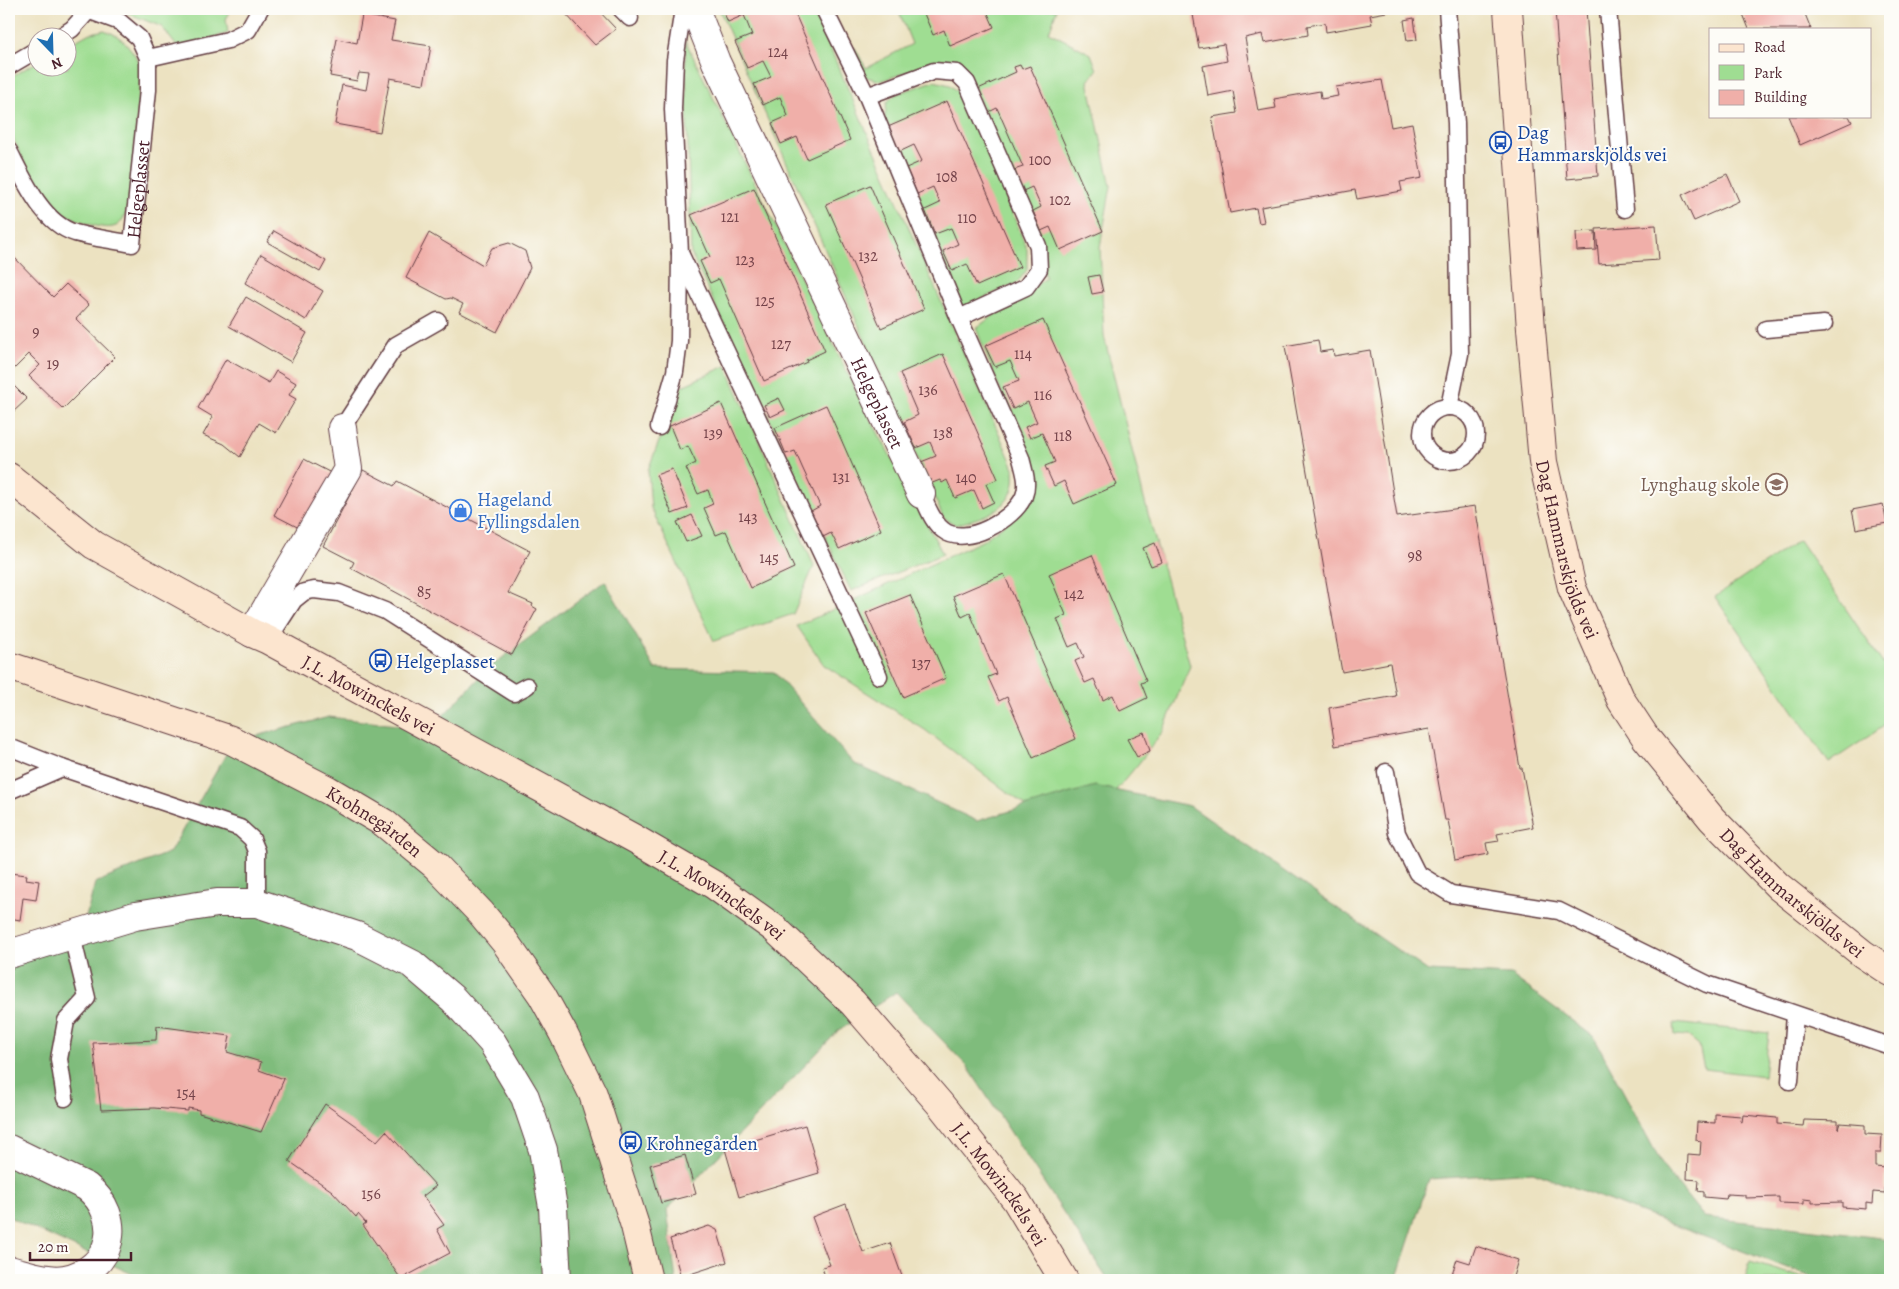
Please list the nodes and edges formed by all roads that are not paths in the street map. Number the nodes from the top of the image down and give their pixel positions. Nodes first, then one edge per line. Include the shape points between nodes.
1 (88, 9) edge
2 (260, 9) edge
3 (683, 9) edge
4 (695, 9) edge
5 (824, 9) edge
6 (1448, 9) edge
7 (1508, 9) edge
8 (1608, 9) edge
9 (73, 28) edge
10 (28, 55) edge
11 (148, 58) junction
12 (9, 66) edge
13 (867, 96) junction
14 (9, 151) edge
15 (1625, 209) dead end
16 (680, 253) junction
17 (959, 318) junction
18 (438, 321) dead end
19 (1824, 324) dead end
20 (1766, 329) dead end
21 (1449, 407) dead end
22 (658, 426) dead end
23 (342, 428) joint
24 (9, 477) edge
25 (921, 494) joint
26 (260, 636) junction
27 (9, 666) edge
28 (879, 676) dead end
29 (527, 686) dead end
30 (9, 747) edge
31 (62, 768) junction
32 (1386, 772) dead end
33 (9, 791) edge
34 (258, 904) junction
35 (72, 936) junction
36 (9, 954) edge
37 (1890, 972) edge
38 (1795, 1015) junction
39 (1890, 1046) edge
40 (1790, 1081) dead end
41 (65, 1098) dead end
42 (9, 1149) edge
43 (9, 1270) edge
44 (557, 1280) edge
45 (648, 1280) edge
46 (1064, 1280) edge

1 - 9 lane, Helgeplasset
1 - 11 lane, Helgeplasset via 120,22 139,38
2 - 11 lane via 248,30 228,40
3 - 16 lane via 674,60 673,109
4 - 25 street, Helgeplasset via 716,62
5 - 13 lane, Helgeplasset
6 - 21 lane via 1456,123 1460,354
7 - 37 main road, Dag Hammarskjölds vei via 1543,462 1572,588 1621,700 1646,738 1712,819 1778,886
8 - 15 lane
10 - 12 lane
11 - 14 lane, Helgeplasset via 148,90 132,244 73,232 54,220 31,196
13 - 17 lane, Helgeplasset
13 - 17 lane via 934,71 957,73 967,83 1038,246 1039,270 1026,287
16 - 22 lane via 679,341 675,372
16 - 28 lane
17 - 25 lane, Helgeplasset via 1021,458 1026,481 1024,497 1009,517 989,529 955,536 943,530
18 - 23 lane via 396,345
19 - 20 lane
23 - 26 street via 348,470
24 - 26 main road, J.L. Mowinckels vei via 94,545
26 - 29 lane via 304,592 314,590 339,594 385,610 514,693
26 - 46 main road, J.L. Mowinckels vei via 635,839 714,885 775,929 852,1003 940,1104 1016,1200
27 - 45 main road, Krohnegården via 231,740 384,823 436,866 505,942 542,995 563,1033 593,1094 635,1226
30 - 31 lane
31 - 33 lane
31 - 34 lane via 240,828 252,839 257,851
32 - 38 lane via 1398,833 1417,873 1451,894 1558,911 1707,984
34 - 35 street via 217,903 183,907 135,916
34 - 44 street via 357,936 412,964 453,999 492,1042 525,1096 543,1150 553,1207
35 - 36 street
35 - 41 lane via 87,998 66,1021 60,1058
38 - 39 lane
38 - 40 lane
42 - 43 street via 87,1187 105,1207 110,1237 106,1251 93,1267 76,1276 63,1279 36,1277

